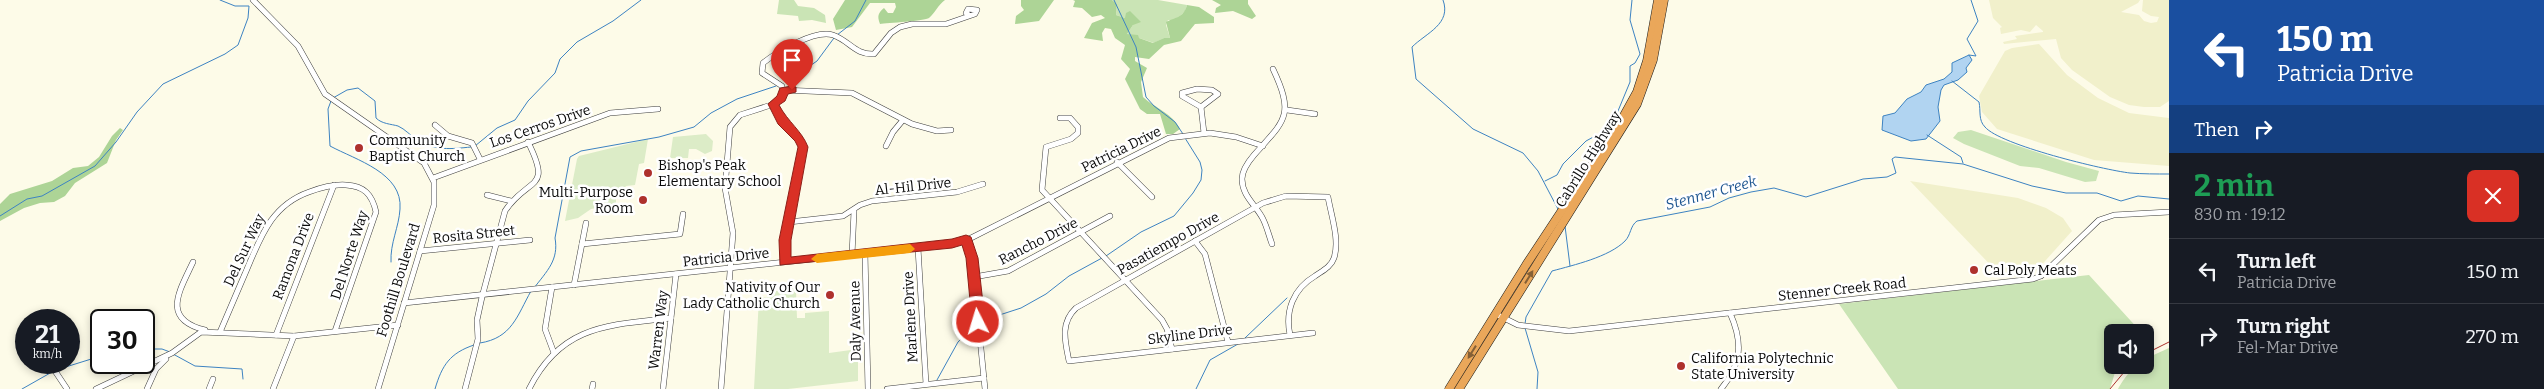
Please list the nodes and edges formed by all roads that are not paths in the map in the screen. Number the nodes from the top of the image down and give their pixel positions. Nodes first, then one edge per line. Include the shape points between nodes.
1 (254, 0) edge
2 (1658, 0) edge
3 (1664, 0) edge
4 (969, 15) dead end
5 (1273, 69) dead end
6 (783, 90) junction
7 (774, 104) junction
8 (1201, 107) junction
9 (658, 109) dead end
10 (1287, 110) junction
11 (1315, 114) dead end
12 (1060, 118) dead end
13 (904, 120) junction
14 (435, 126) dead end
15 (951, 130) dead end
16 (1204, 133) junction
17 (528, 142) junction
18 (886, 146) dead end
19 (1263, 146) junction
20 (480, 159) junction
21 (1117, 162) junction
22 (433, 178) junction
23 (983, 184) dead end
24 (334, 185) junction
25 (487, 195) dead end
26 (1050, 197) junction
27 (1152, 197) dead end
28 (511, 201) junction
29 (1255, 207) junction
30 (856, 209) junction
31 (2169, 212) edge
32 (683, 214) dead end
33 (1110, 216) dead end
34 (789, 222) junction
35 (586, 223) dead end
36 (1082, 232) junction
37 (530, 240) dead end
38 (966, 240) junction
39 (1195, 241) junction
40 (497, 243) junction
41 (582, 244) junction
42 (1272, 244) dead end
43 (918, 248) junction
44 (420, 251) junction
45 (865, 253) junction
46 (852, 255) junction
47 (193, 262) dead end
48 (784, 262) junction
49 (730, 268) junction
50 (676, 274) junction
51 (974, 277) junction
52 (1126, 280) junction
53 (574, 285) junction
54 (552, 287) junction
55 (483, 295) junction
56 (404, 303) junction
57 (1730, 313) junction
58 (1500, 316) junction
59 (671, 318) junction
60 (398, 325) junction
61 (209, 331) junction
62 (335, 331) junction
63 (220, 332) junction
64 (1313, 333) dead end
65 (276, 335) junction
66 (1290, 335) junction
67 (294, 336) junction
68 (1228, 342) junction
69 (1172, 349) junction
70 (172, 353) junction
71 (554, 353) junction
72 (1069, 361) joint
73 (57, 374) edge
74 (984, 378) junction
75 (213, 379) dead end
76 (926, 384) junction
77 (67, 389) edge
78 (96, 389) edge
79 (147, 389) edge
80 (209, 389) edge
81 (274, 389) edge
82 (378, 389) edge
83 (466, 389) edge
84 (529, 389) edge
85 (662, 389) edge
86 (721, 389) edge
87 (868, 389) edge
88 (887, 389) edge
89 (985, 389) edge
90 (1449, 389) edge
91 (1458, 389) edge
92 (1721, 389) edge

1 - 22 street via 298,46 325,94 418,158
2 - 58 highway, Cabrillo Highway via 1647,61 1637,92
58 -> 3 highway, Cabrillo Highway via 1637,104 1653,60
4 - 6 street via 940,25 902,26 892,31 878,52 871,54 854,52 831,34 813,36 769,58 762,65 762,73
5 - 10 street via 1286,94
6 - 7 street via 782,98
6 - 13 street via 845,92 884,107
7 - 34 street via 782,121 803,144
7 - 49 street via 740,115 730,127 725,188 733,233
8 - 8 street via 1218,94 1212,90 1197,89 1182,93
8 - 16 street
9 - 17 street, Los Cerros Drive via 614,112
10 - 11 street
10 - 19 street via 1283,122
12 - 26 street via 1070,118 1079,130 1071,139 1048,145 1045,149 1042,190
13 - 15 street via 932,131
13 - 18 street
14 - 20 street via 448,136 472,142
16 - 19 street, Patricia Drive via 1240,137
16 - 21 street, Patricia Drive via 1184,134 1161,141
17 - 20 street, Los Cerros Drive
17 - 28 street via 540,173 533,184
19 - 29 street via 1248,163 1242,176 1244,191
20 - 22 street, Los Cerros Drive
21 - 26 street, Patricia Drive
21 - 27 street
22 - 44 street, Foothill Boulevard via 435,199
23 - 30 street, Al-Hil Drive via 957,192 872,201
24 - 62 street, Del Norte Way via 363,189 372,196 376,206
24 - 63 street, Del Sur Way via 300,195 272,217
24 - 65 street, Ramona Drive
25 - 28 street
26 - 36 street
26 - 38 street, Patricia Drive
28 - 40 street
29 - 39 street, Pasatiempo Drive
29 - 42 street via 1264,220
29 - 66 street, Pasatiempo Drive via 1280,197 1328,197 1334,256 1328,268 1305,282 1295,293 1288,313
30 - 34 street, Al-Hil Drive via 843,216
30 - 46 street via 852,218
31 - 57 street, Stenner Creek Road via 2114,215 2099,220 2041,276 2033,279
32 - 41 street via 680,234
33 - 36 street, Rancho Drive
34 - 48 street
35 - 41 street
36 - 51 street, Rancho Drive via 1008,271
36 - 52 street
37 - 40 street, Rosita Street
38 - 43 street, Patricia Drive
38 - 51 street via 971,251
39 - 52 street, Pasatiempo Drive
39 - 68 street via 1205,254
40 - 44 street, Rosita Street
40 - 55 street
41 - 53 street
43 - 45 street, Patricia Drive
43 - 76 street, Marlene Drive
44 - 56 street, Foothill Boulevard
45 - 46 street, Patricia Drive
45 - 87 street, Daly Avenue
46 - 48 street, Patricia Drive
47 - 61 street via 177,296 176,311 184,323
48 - 49 street, Patricia Drive
49 - 50 street, Patricia Drive
49 - 86 street
50 - 53 street, Patricia Drive
50 - 59 street, Warren Way
51 - 74 street
52 - 69 street via 1164,323
52 - 72 street, Pasatiempo Drive via 1068,315 1064,329
53 - 54 street, Patricia Drive
54 - 55 street, Patricia Drive
54 - 71 street via 545,329
55 - 56 street, Patricia Drive
55 - 83 street via 478,339
56 - 60 street, Foothill Boulevard
57 - 58 street, Stenner Creek Road via 1568,331 1518,325
57 - 92 street via 1741,343 1740,360
58 -> 90 highway
58 - 91 highway
59 - 71 street via 596,327
59 - 85 street, Warren Way
60 - 62 street
60 - 82 street, Foothill Boulevard
61 - 63 street
61 - 70 street via 192,336
62 - 67 street
63 - 65 street
64 - 66 street, Skyline Drive
65 - 67 street
66 - 68 street, Skyline Drive
67 - 81 street
68 - 69 street, Skyline Drive
69 - 72 street, Skyline Drive
70 - 78 street
70 - 79 street via 156,369
71 - 84 street via 534,375
73 - 77 street
74 - 76 street
74 - 89 street
75 - 80 street
76 - 88 street

